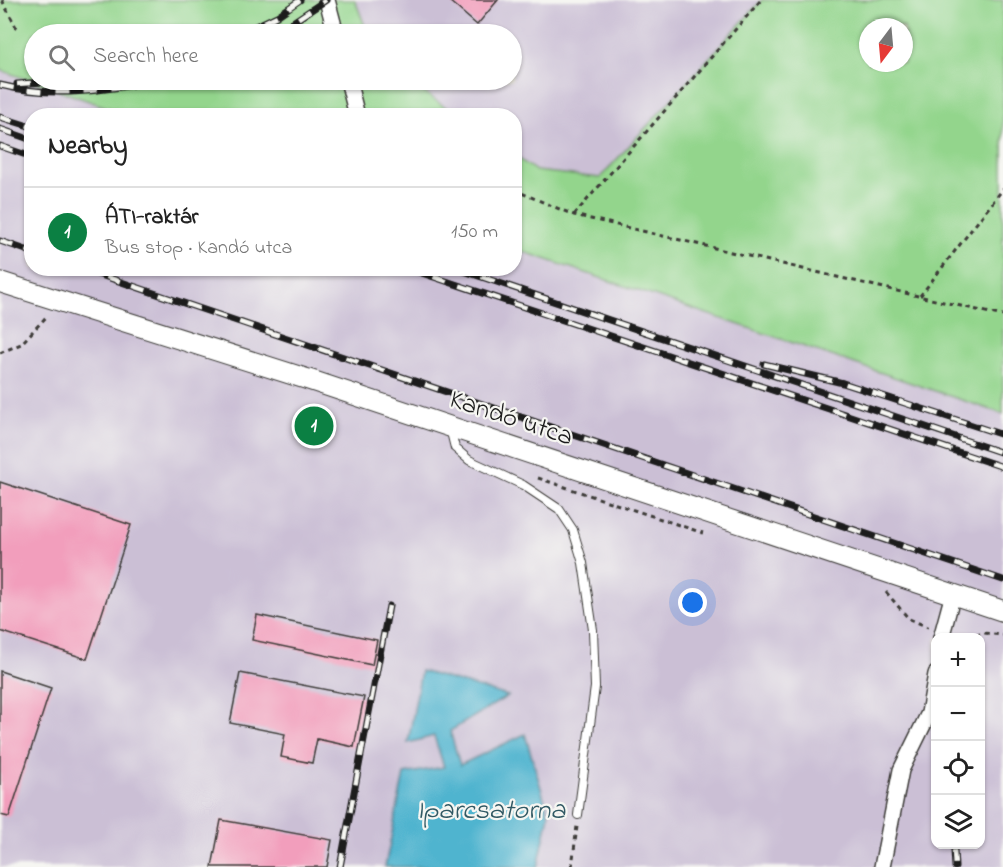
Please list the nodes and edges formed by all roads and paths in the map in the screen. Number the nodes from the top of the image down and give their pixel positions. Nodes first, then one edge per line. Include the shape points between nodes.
1 (2, 0) edge
2 (327, 0) edge
3 (761, 0) edge
4 (333, 24) edge
5 (17, 29) dead end
6 (350, 90) edge
7 (355, 108) edge
8 (1003, 189) edge
9 (522, 193) edge
10 (574, 215) junction
11 (0, 282) edge
12 (920, 296) junction
13 (47, 316) dead end
14 (1003, 316) edge
15 (0, 353) edge
16 (449, 427) junction
17 (953, 594) junction
18 (1003, 611) edge
19 (942, 633) edge
20 (985, 633) edge
21 (1003, 635) edge
22 (934, 687) edge
23 (578, 815) joint
24 (572, 867) edge
25 (882, 867) edge

1 - 5 path
2 - 4 street
3 - 10 path
6 - 7 street
8 - 12 path
9 - 10 path
10 - 12 path
11 - 16 street, Kandó utca
12 - 14 path
13 - 15 path via 21,344
16 - 17 street, Kandó utca
16 - 23 lane via 454,448 469,460 523,484 558,509 573,530 583,563 591,619 595,687
17 - 18 street, Kandó utca
17 - 19 street
20 - 21 path
22 - 25 street via 929,713 901,770
23 - 24 path

